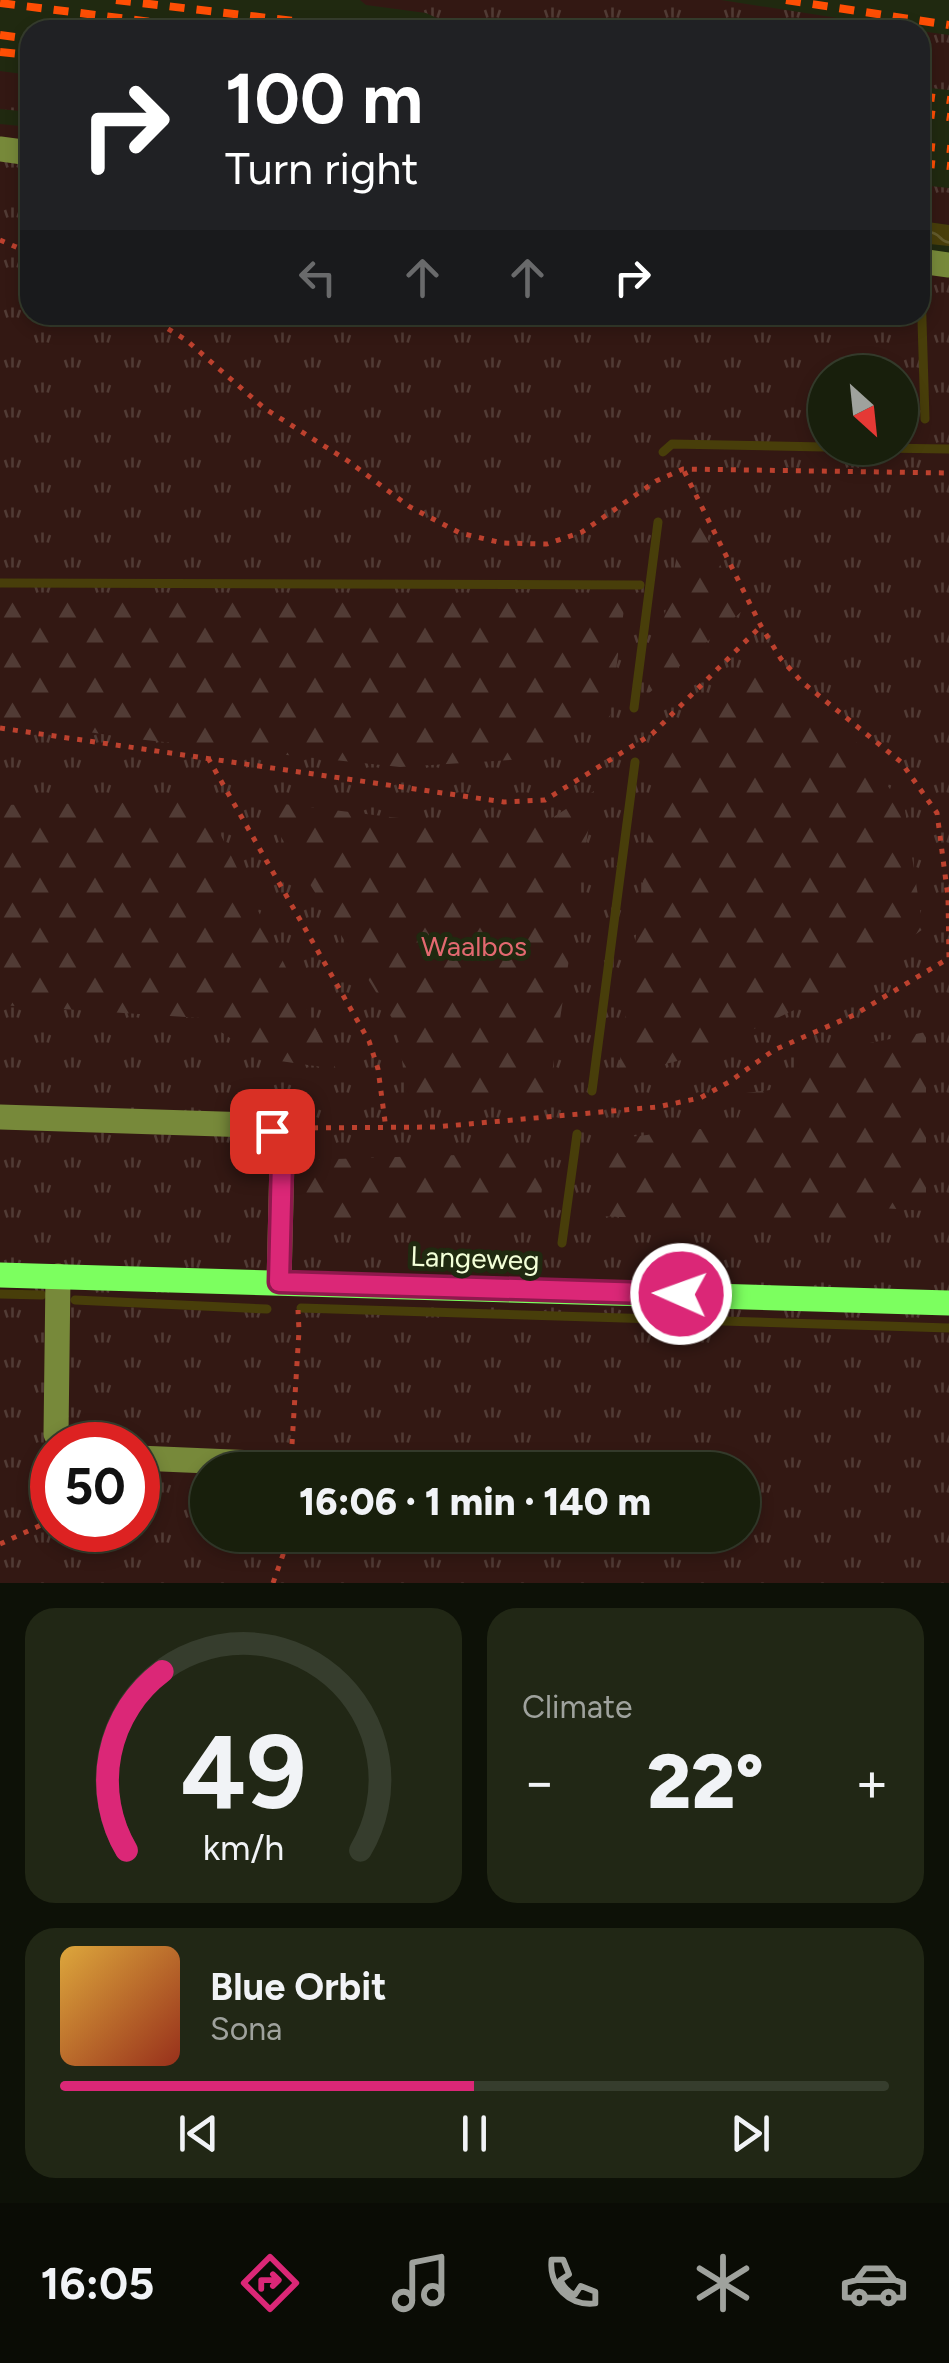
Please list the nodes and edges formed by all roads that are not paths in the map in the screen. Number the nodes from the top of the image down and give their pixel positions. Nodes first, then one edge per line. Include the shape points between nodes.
1 (0, 1118) edge
2 (0, 1275) edge
3 (58, 1276) junction
4 (288, 1282) junction
5 (949, 1303) edge
6 (56, 1422) edge
7 (190, 1457) edge
8 (160, 1458) edge

1 - 4 street via 252,1125 272,1131 282,1160
2 - 3 main road, Langeweg
3 - 4 main road, Langeweg
3 - 6 street
4 - 5 main road, Langeweg
7 - 8 street

